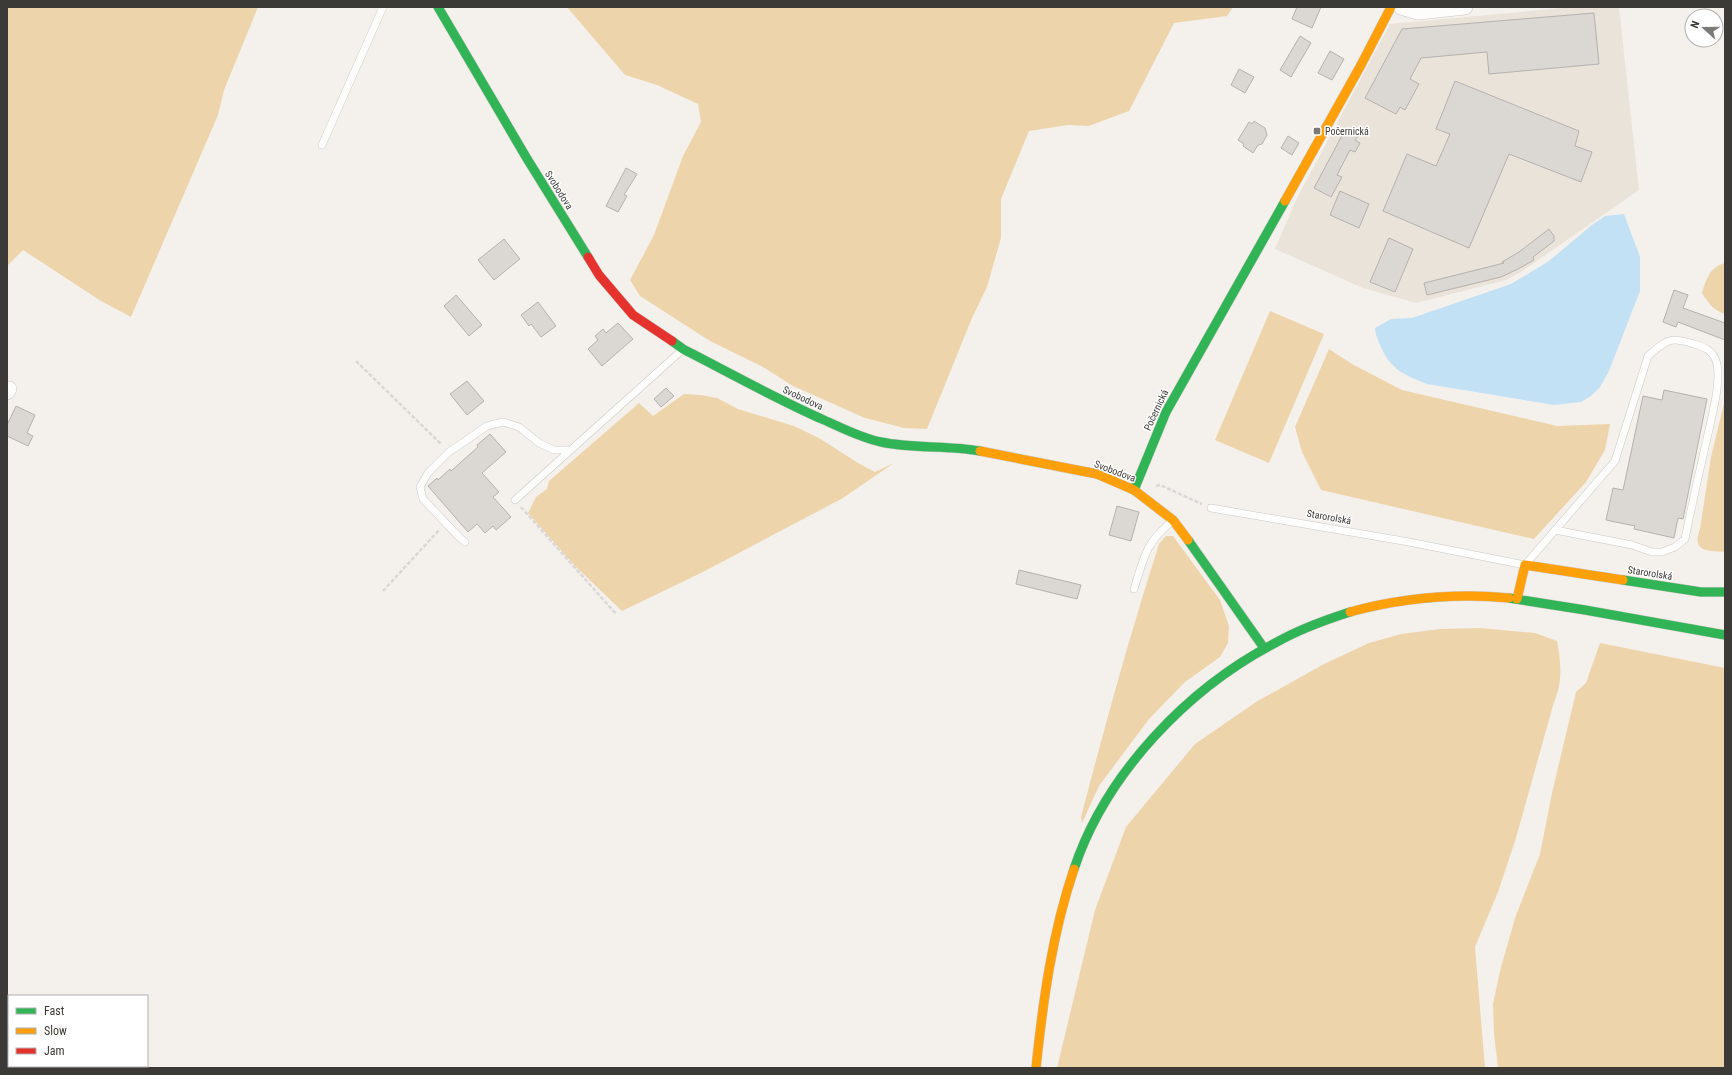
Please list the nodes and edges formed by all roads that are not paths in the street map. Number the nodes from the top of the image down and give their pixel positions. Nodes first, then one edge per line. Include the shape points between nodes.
1 (383, 7) edge
2 (438, 7) edge
3 (1391, 7) edge
4 (1401, 7) edge
5 (1465, 7) edge
6 (322, 145) dead end
7 (683, 349) junction
8 (570, 450) junction
9 (1134, 490) junction
10 (515, 500) road end
11 (1211, 508) road end
12 (1173, 520) junction
13 (1555, 530) junction
14 (465, 542) dead end
15 (1525, 565) junction
16 (1134, 590) dead end
17 (1725, 592) edge
18 (1517, 599) junction
19 (1725, 635) edge
20 (1264, 648) junction
21 (1036, 1068) edge

1 - 6 lane
2 - 7 street, Svobodova via 599,275 633,315
3 - 9 street, Počernická via 1166,412
4 - 5 street via 1418,12
7 - 8 lane
7 - 9 street, Svobodova via 788,404 879,442 908,448 970,449 1026,459 1097,474
8 - 10 lane
8 - 14 lane via 554,450 539,443 520,427 503,422 487,426 449,452 428,473 420,487 423,499
9 - 12 street, Svobodova
11 - 15 lane, Starorolská
12 - 16 lane via 1157,533 1151,542
12 - 20 street, Svobodova
13 - 13 lane via 1614,462 1648,356 1672,339 1680,339 1706,348 1713,354 1718,365 1714,407 1685,539 1675,547 1662,552 1652,552 1632,545
13 - 15 lane
15 - 17 street, Starorolská via 1701,592
15 - 18 street
18 - 19 street
18 - 20 street via 1461,596 1423,598 1366,607 1315,624
20 - 21 street via 1202,692 1160,731 1121,779 1089,832 1067,890 1056,932 1044,995

